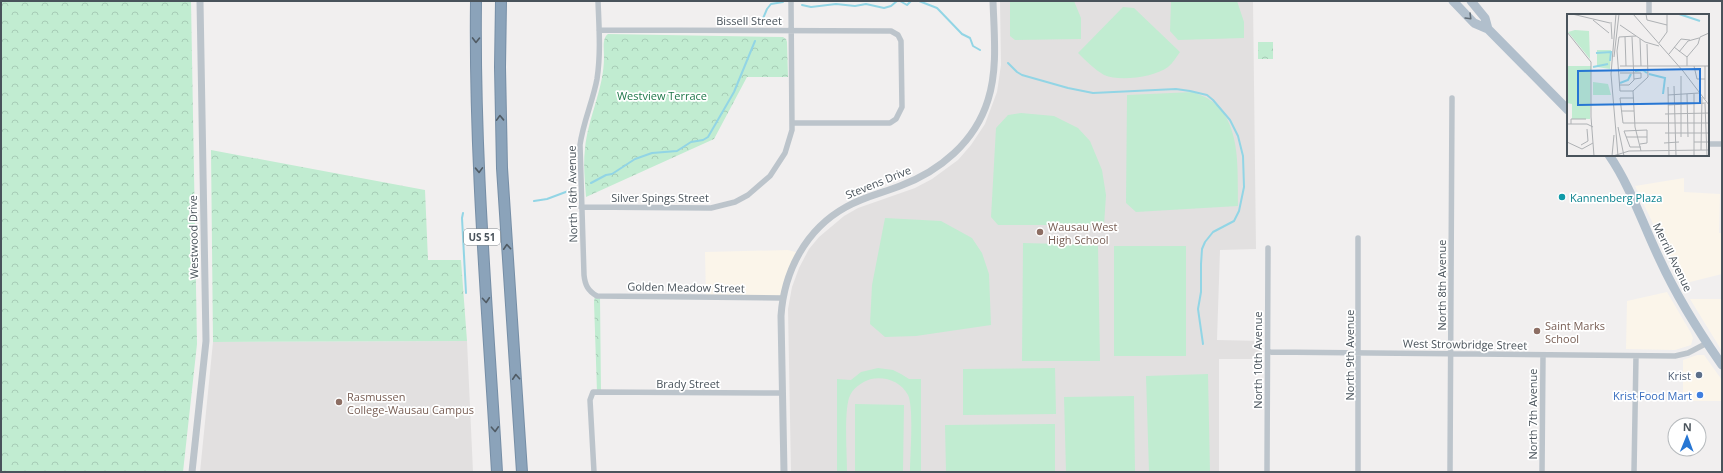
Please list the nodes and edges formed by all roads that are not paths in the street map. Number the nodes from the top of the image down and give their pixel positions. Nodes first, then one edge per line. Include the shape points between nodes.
1 (200, 1) edge
2 (476, 1) edge
3 (501, 1) edge
4 (598, 1) edge
5 (791, 1) edge
6 (993, 1) edge
7 (1453, 1) edge
8 (1649, 1) edge
9 (1472, 2) edge
10 (1649, 14) edge
11 (1488, 29) junction
12 (599, 30) junction
13 (791, 30) junction
14 (1452, 98) dead end
15 (1567, 109) edge
16 (792, 123) junction
17 (1709, 144) edge
18 (1722, 144) edge
19 (1610, 156) edge
20 (582, 207) junction
21 (1358, 238) dead end
22 (1268, 248) dead end
23 (590, 291) joint
24 (783, 298) junction
25 (1707, 343) junction
26 (1268, 352) junction
27 (1359, 353) junction
28 (1451, 354) junction
29 (1543, 355) junction
30 (1636, 356) junction
31 (1722, 365) edge
32 (782, 393) junction
33 (192, 472) edge
34 (497, 472) edge
35 (522, 472) edge
36 (594, 472) edge
37 (784, 472) edge
38 (1267, 472) edge
39 (1358, 472) edge
40 (1450, 472) edge
41 (1542, 472) edge
42 (1634, 472) edge

1 - 33 street, Westwood Drive via 206,341
2 -> 34 highway, US 51 via 479,190
35 -> 3 highway, US 51 via 502,161
4 - 12 street, North 16th Avenue
5 - 13 street, Silver Spings Street
6 - 24 street, Stevens Drive via 993,72 988,101 980,118 960,147 941,165 924,176 859,200 831,216 799,253
7 -> 11 main road via 1473,22
8 - 10 street
9 - 11 main road via 1485,18
11 - 15 main road
12 - 13 street, Bissell Street
12 - 20 street, North 16th Avenue via 597,79 582,129 580,145
13 - 16 street, Silver Spings Street
13 - 16 street, Bissell Street via 891,32 898,35 901,41 902,107 896,119 885,123
14 - 28 street, North 8th Avenue
16 - 20 street, Silver Spings Street via 789,144 774,171 756,189 735,202 703,208
17 - 18 street
19 - 25 main road, Merrill Avenue via 1628,188 1667,275
20 - 23 street, North 16th Avenue via 584,282
21 - 27 street, North 9th Avenue
22 - 26 street, North 10th Avenue
23 - 24 street, Golden Meadow Street via 597,296
24 - 32 street, Stevens Drive
25 - 30 street, West Strowbridge Street via 1681,355
25 - 31 main road, Merrill Avenue
26 - 27 street, West Strowbridge Street
26 - 38 street, North 10th Avenue
27 - 28 street, West Strowbridge Street
27 - 39 street, North 9th Avenue
28 - 29 street, West Strowbridge Street
28 - 40 street, North 8th Avenue
29 - 30 street, West Strowbridge Street
29 - 41 street, North 7th Avenue
30 - 42 street
32 - 36 street, Brady Street via 593,392 590,400
32 - 37 street, Stevens Drive

